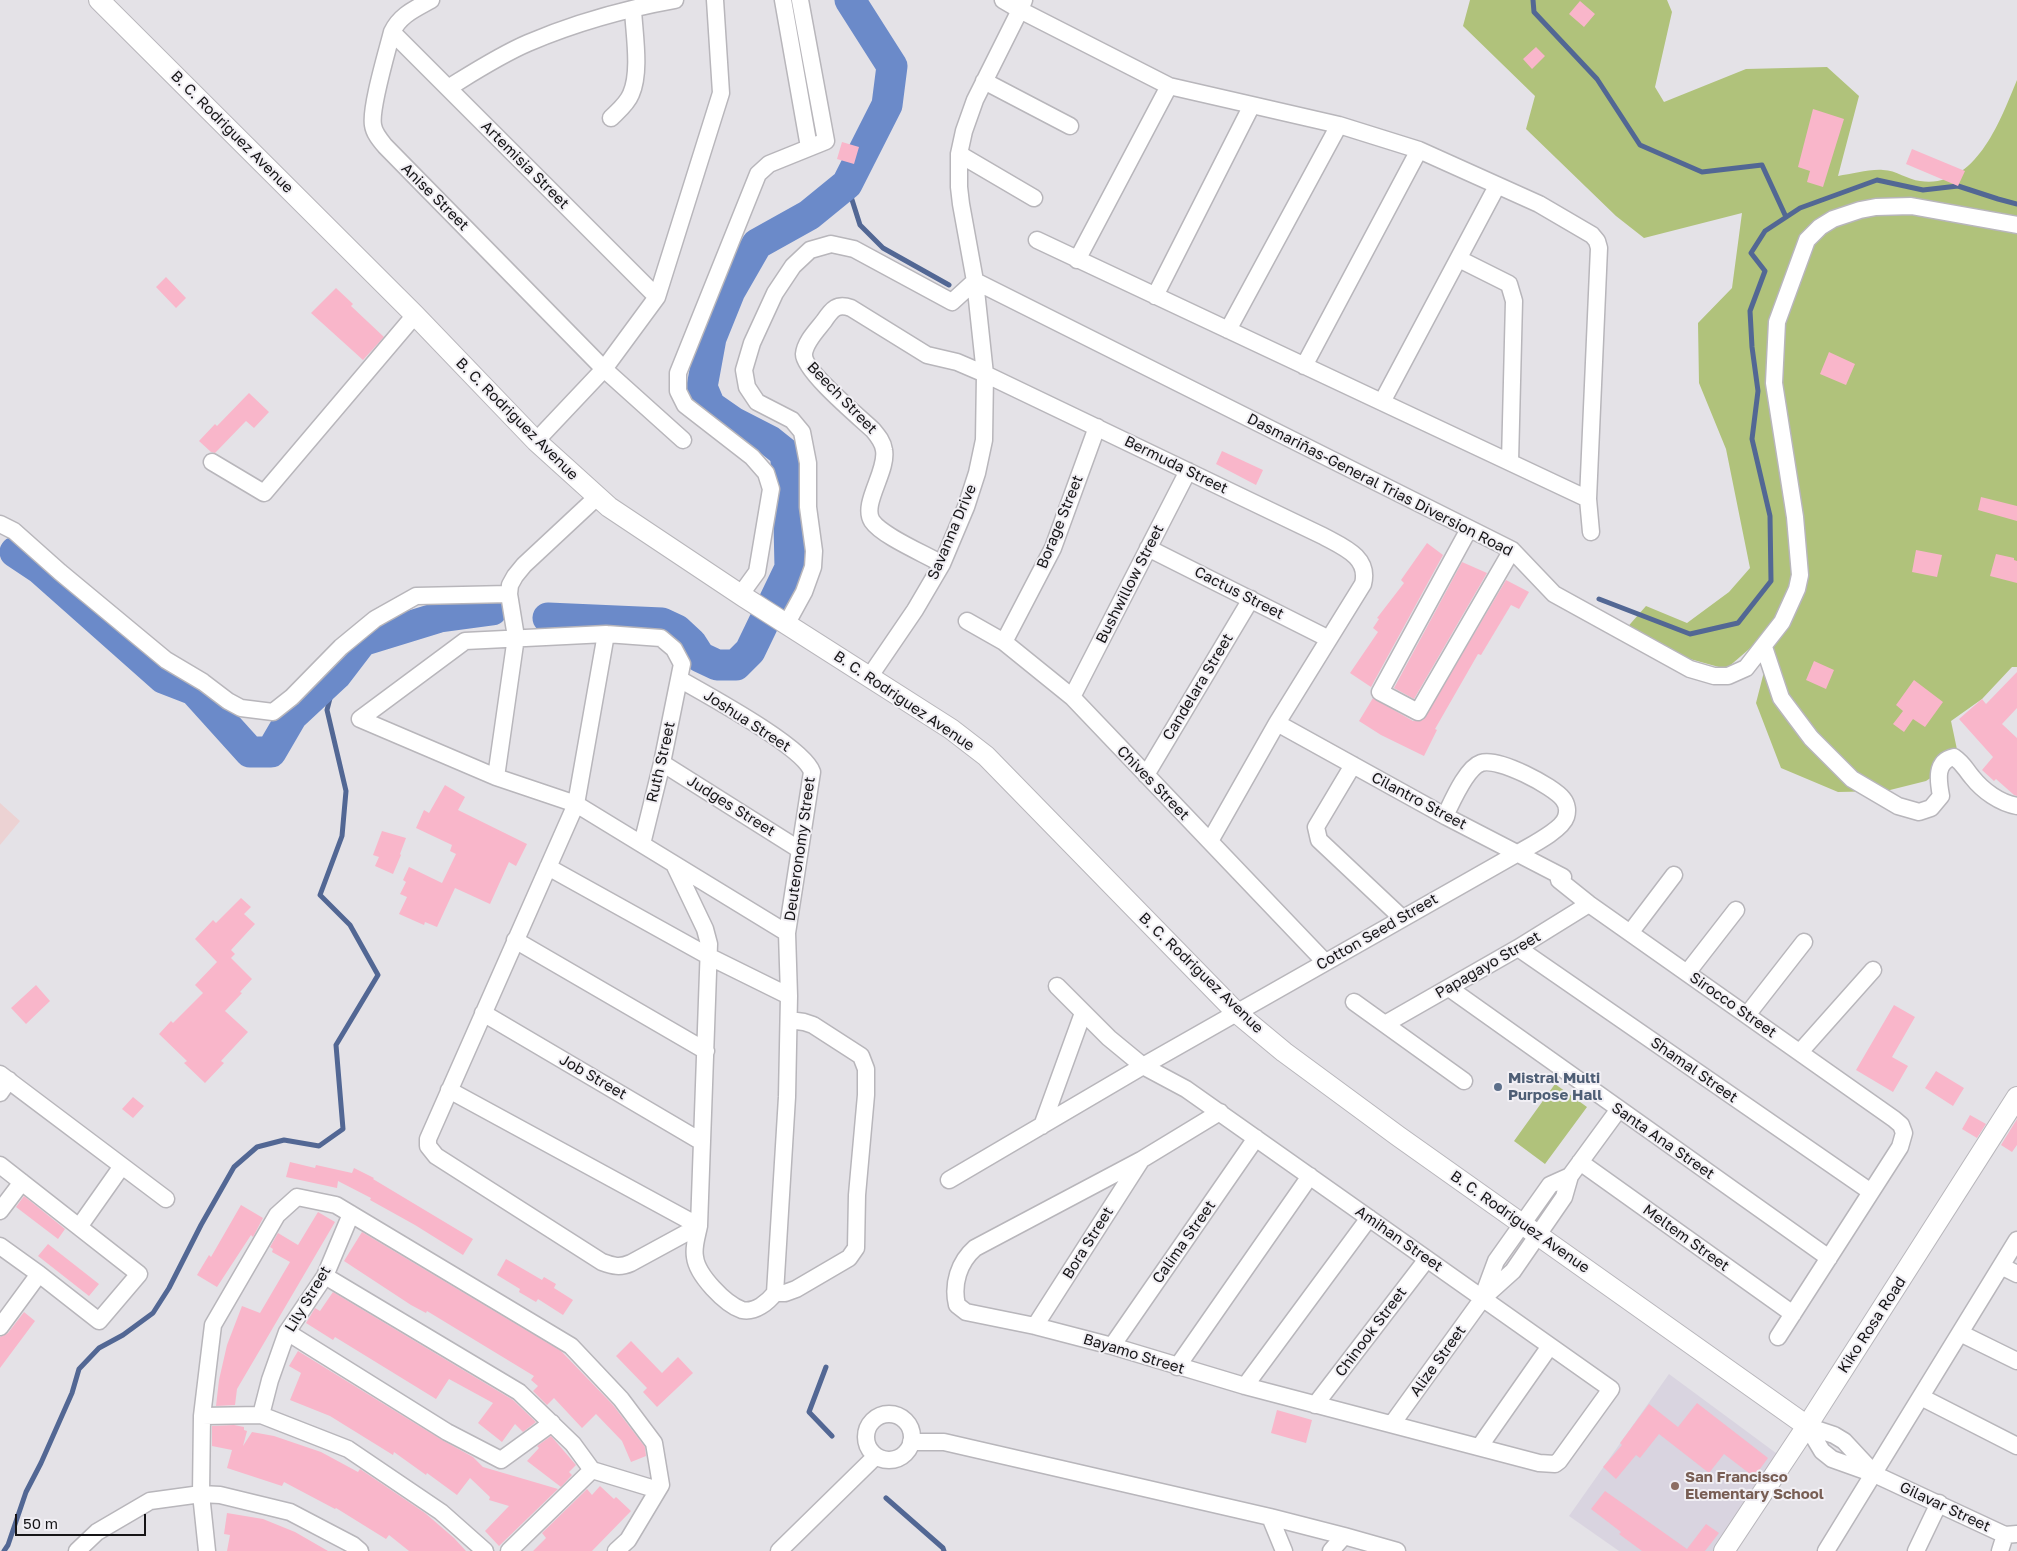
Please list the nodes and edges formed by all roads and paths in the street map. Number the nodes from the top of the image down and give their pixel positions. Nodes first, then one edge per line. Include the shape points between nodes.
1 (99, 0) edge
2 (431, 0) edge
3 (675, 0) edge
4 (715, 0) edge
5 (782, 0) edge
6 (800, 0) edge
7 (1002, 0) edge
8 (1022, 5) edge
9 (633, 9) junction
10 (392, 32) junction
11 (984, 81) junction
12 (1169, 86) junction
13 (448, 88) junction
14 (1252, 105) junction
15 (611, 118) dead end
16 (1339, 125) junction
17 (1070, 126) dead end
18 (809, 147) junction
19 (1419, 150) junction
20 (959, 154) junction
21 (1497, 186) junction
22 (1034, 198) dead end
23 (2017, 225) edge
24 (1037, 240) dead end
25 (1459, 259) junction
26 (1077, 260) junction
27 (975, 281) junction
28 (1155, 296) junction
29 (657, 298) junction
30 (415, 314) junction
31 (1228, 330) junction
32 (1304, 366) junction
33 (604, 369) junction
34 (985, 374) junction
35 (1382, 402) junction
36 (1097, 427) junction
37 (684, 440) dead end
38 (536, 441) junction
39 (212, 462) dead end
40 (1510, 462) junction
41 (1188, 471) junction
42 (597, 497) junction
43 (1588, 498) junction
44 (0, 524) edge
45 (1469, 528) junction
46 (1591, 532) dead end
47 (1148, 548) junction
48 (1512, 550) junction
49 (942, 564) junction
50 (509, 594) junction
51 (742, 595) junction
52 (1251, 599) junction
53 (967, 621) dead end
54 (784, 622) junction
55 (606, 634) junction
56 (516, 638) junction
57 (1329, 639) junction
58 (1004, 642) junction
59 (1764, 647) junction
60 (870, 676) junction
61 (680, 680) junction
62 (1072, 697) junction
63 (1277, 723) junction
64 (662, 763) junction
65 (1353, 765) junction
66 (810, 766) joint
67 (1146, 775) junction
68 (496, 777) junction
69 (576, 804) junction
70 (2017, 806) edge
71 (1445, 816) junction
72 (1210, 841) junction
73 (642, 844) junction
74 (800, 850) junction
75 (1518, 853) junction
76 (674, 864) junction
77 (548, 867) junction
78 (1674, 875) dead end
79 (1561, 879) joint
80 (1589, 904) junction
81 (1736, 910) dead end
82 (1402, 918) junction
83 (787, 933) junction
84 (1630, 933) junction
85 (515, 940) junction
86 (1804, 942) dead end
87 (1518, 948) junction
88 (710, 957) junction
89 (1325, 962) junction
90 (1873, 970) dead end
91 (1687, 973) junction
92 (1057, 986) dead end
93 (1449, 988) junction
94 (789, 996) junction
95 (1354, 1002) dead end
96 (483, 1013) junction
97 (1083, 1013) junction
98 (1237, 1013) junction
99 (1746, 1015) junction
100 (788, 1020) junction
101 (1385, 1024) junction
102 (706, 1051) junction
103 (1800, 1052) junction
104 (1143, 1066) junction
105 (3, 1082) edge
106 (1464, 1082) dead end
107 (449, 1090) junction
108 (2017, 1097) edge
109 (1619, 1109) junction
110 (1220, 1112) junction
111 (1042, 1126) junction
112 (1256, 1138) junction
113 (702, 1142) junction
114 (1141, 1160) junction
115 (1580, 1162) junction
116 (0, 1165) edge
117 (122, 1166) junction
118 (1310, 1176) junction
119 (949, 1180) dead end
120 (22, 1182) junction
121 (1871, 1192) junction
122 (166, 1199) dead end
123 (0, 1211) edge
124 (351, 1214) junction
125 (1369, 1218) junction
126 (699, 1226) junction
127 (79, 1227) junction
128 (1530, 1230) junction
129 (2017, 1240) edge
130 (0, 1246) edge
131 (1828, 1258) junction
132 (1427, 1259) junction
133 (2001, 1266) junction
134 (39, 1274) junction
135 (2017, 1274) edge
136 (325, 1276) junction
137 (775, 1293) junction
138 (1483, 1298) junction
139 (1793, 1314) junction
140 (1035, 1326) junction
141 (0, 1327) edge
142 (287, 1332) junction
143 (1960, 1334) junction
144 (1778, 1337) dead end
145 (1112, 1346) junction
146 (1550, 1346) junction
147 (2017, 1361) edge
148 (1177, 1367) junction
149 (1245, 1386) junction
150 (1611, 1389) joint
151 (1921, 1397) junction
152 (1315, 1406) junction
153 (261, 1415) junction
154 (202, 1416) junction
155 (552, 1423) junction
156 (1392, 1424) junction
157 (1807, 1426) junction
158 (911, 1442) junction
159 (1480, 1446) junction
160 (2017, 1446) edge
161 (876, 1456) junction
162 (592, 1470) junction
163 (1874, 1474) junction
164 (658, 1490) junction
165 (201, 1494) junction
166 (1939, 1503) junction
167 (1270, 1517) junction
168 (2011, 1534) edge
169 (1344, 1536) junction
170 (77, 1551) edge
171 (207, 1551) edge
172 (360, 1551) edge
173 (485, 1551) edge
174 (509, 1551) edge
175 (616, 1551) edge
176 (779, 1551) edge
177 (1284, 1551) edge
178 (1331, 1551) edge
179 (1397, 1551) edge
180 (1724, 1551) edge
181 (1826, 1551) edge
182 (1916, 1551) edge
183 (2000, 1551) edge

1 - 30 street, B. C. Rodriguez Avenue
2 - 10 street, Anise Street via 403,16
3 - 9 street
4 - 29 street via 721,93
5 - 18 street
6 - 18 street via 826,141
7 - 8 street
8 - 11 street, Savanna Drive
8 - 12 street
9 - 13 street via 582,22 528,43
9 - 15 street via 635,81 631,95
10 - 13 street, Artemisia Street
10 - 33 street, Anise Street via 373,111 373,127 384,146
11 - 17 street
11 - 20 street, Savanna Drive via 969,114
12 - 14 street
12 - 26 street
13 - 29 street, Artemisia Street
14 - 16 street
14 - 28 street
16 - 19 street
16 - 31 street
18 - 51 street via 769,164 758,174 678,374 678,391 685,405 752,458 766,473 771,488 757,572
19 - 21 street
19 - 32 street
20 - 22 street
20 - 27 street, Savanna Drive via 959,187
21 - 25 street
21 - 43 street via 1539,204 1582,228 1597,241
23 - 59 street, Dasmariñas-General Trias Diversion Road via 1911,206 1876,207 1833,219 1807,240 1777,322 1774,383 1795,517 1800,575 1791,605
24 - 26 street
25 - 35 street
25 - 40 street via 1509,284 1514,301
26 - 28 street
27 - 34 street, Savanna Drive
27 - 45 street, Dasmariñas-General Trias Diversion Road
27 - 54 street via 952,302 854,249 831,244 810,250 793,266 775,293 752,343 744,370 747,387 757,402 792,420 802,432 808,463 813,568 804,592
28 - 31 street
29 - 33 street
30 - 38 street, B. C. Rodriguez Avenue
30 - 39 street via 264,493
31 - 32 street
32 - 35 street
33 - 37 street, Anise Street
33 - 38 street
34 - 36 street, Bermuda Street
34 - 49 street, Savanna Drive via 984,440 977,473
34 - 49 street, Beech Street via 957,362 927,355 859,311 843,305 830,312 806,345 804,353 810,368 873,430 882,444 884,463 870,504 871,520 887,534
35 - 40 street
36 - 41 street, Bermuda Street
36 - 58 street, Borage Street via 1053,548
38 - 42 street, B. C. Rodriguez Avenue
40 - 43 street
41 - 47 street, Bushwillow Street
41 - 57 street, Bermuda Street via 1323,536 1354,554 1362,563 1366,574 1363,584
42 - 50 street via 524,565 510,585
42 - 51 street, B. C. Rodriguez Avenue
43 - 46 street
44 - 50 street via 14,531 166,660 241,708 272,712 292,697 341,646 375,619 416,596
45 - 48 street, Dasmariñas-General Trias Diversion Road
45 - 48 street via 1380,692 1418,712
47 - 52 street, Cactus Street
47 - 62 street, Bushwillow Street
48 - 59 street, Dasmariñas-General Trias Diversion Road via 1554,594 1690,669 1714,676 1728,676 1746,668
49 - 60 street, Savanna Drive
50 - 56 street
51 - 54 street, B. C. Rodriguez Avenue
52 - 57 street, Cactus Street
52 - 67 street, Candelara Street
53 - 58 street, Chives Street
54 - 60 street, B. C. Rodriguez Avenue
55 - 56 street, Ruth Street
55 - 61 street, Ruth Street via 661,638 679,655 682,664
55 - 69 street
56 - 68 street
56 - 68 street, Ruth Street via 465,641 360,719
57 - 63 street
58 - 62 street, Chives Street
59 - 70 street via 1781,698 1811,738 1852,779 1898,806 1919,812 1931,808 1941,796 1937,778 1941,764 1954,757 1998,800
60 - 98 street, B. C. Rodriguez Avenue via 986,756
61 - 64 street, Ruth Street
61 - 66 street, Joshua Street via 737,711 801,756
62 - 67 street, Chives Street
63 - 65 street, Cilantro Street
63 - 72 street
64 - 73 street, Ruth Street
64 - 74 street, Judges Street
65 - 71 street, Cilantro Street
65 - 82 street via 1316,826 1319,840
66 - 74 street, Deuteronomy Street via 811,779
67 - 72 street, Chives Street
68 - 69 street
69 - 73 street
69 - 77 street
71 - 75 street, Cilantro Street
71 - 75 street, Cotton Seed Street via 1464,781 1480,763 1491,761 1503,765 1554,790 1564,800 1566,819
72 - 89 street, Chives Street
73 - 76 street
74 - 83 street, Deuteronomy Street
75 - 79 street, Cilantro Street
75 - 82 street, Cotton Seed Street
76 - 83 street
76 - 88 street via 705,929
77 - 85 street
77 - 88 street
78 - 84 street
79 - 80 street, Sirocco Street
80 - 84 street, Sirocco Street
80 - 87 street, Papagayo Street
81 - 91 street
82 - 89 street, Cotton Seed Street
83 - 94 street, Deuteronomy Street
84 - 91 street, Sirocco Street
85 - 96 street
85 - 102 street
86 - 99 street
87 - 93 street, Papagayo Street
87 - 121 street, Shamal Street
88 - 94 street
88 - 102 street
89 - 98 street, Cotton Seed Street
90 - 103 street
91 - 99 street, Sirocco Street
92 - 97 street, Amihan Street
93 - 101 street, Papagayo Street
93 - 109 street, Santa Ana Street
94 - 100 street, Deuteronomy Street
95 - 101 street
96 - 107 street
96 - 113 street, Job Street
97 - 104 street, Amihan Street
97 - 111 street
98 - 104 street, Cotton Seed Street
98 - 128 street, B. C. Rodriguez Avenue via 1299,1064
99 - 103 street, Sirocco Street
100 - 137 street, Deuteronomy Street via 787,1097
100 - 137 street via 813,1025 861,1056 866,1069 866,1095 856,1248 849,1258 796,1289
101 - 106 street
102 - 113 street
103 - 121 street, Sirocco Street via 1901,1126 1904,1133 1900,1147
104 - 110 street, Amihan Street
104 - 111 street, Cotton Seed Street
105 - 117 street
107 - 126 street
107 - 126 street via 428,1139 430,1150 496,1196 602,1262 621,1267
108 - 157 street, Kiko Rosa Road
109 - 115 street
109 - 131 street, Santa Ana Street
110 - 112 street, Amihan Street
110 - 114 street, Bayamo Street
111 - 119 street, Cotton Seed Street
112 - 118 street, Amihan Street
112 - 145 street, Calima Street
113 - 126 street
114 - 140 street, Bora Street
114 - 140 street, Bayamo Street via 975,1248 962,1264 955,1284 956,1305 966,1312
115 - 128 street, Alize Street via 1570,1176 1550,1185
115 - 139 street, Meltem Street
116 - 120 street
117 - 122 street
117 - 127 street
118 - 125 street, Amihan Street
118 - 148 street
120 - 123 street
120 - 127 street
121 - 131 street
124 - 136 street, Lily Street
124 - 154 street via 336,1205 297,1197 277,1215 213,1325
124 - 164 street via 571,1346 621,1399 654,1443 661,1485
125 - 132 street, Amihan Street
125 - 149 street
126 - 137 street via 695,1257 700,1273 731,1304 744,1310 755,1309
127 - 134 street via 138,1274 99,1322
128 - 138 street, Alize Street via 1496,1261
128 - 157 street, B. C. Rodriguez Avenue
129 - 133 street
130 - 134 street
131 - 139 street
132 - 138 street, Amihan Street
132 - 152 street, Chinook Street
133 - 135 street
133 - 143 street
134 - 141 street
136 - 142 street, Lily Street
136 - 155 street via 519,1392
138 - 146 street, Amihan Street
138 - 156 street, Alize Street
139 - 144 street
140 - 145 street, Bayamo Street
142 - 153 street, Lily Street
142 - 155 street via 447,1432 500,1460
143 - 147 street
143 - 151 street
145 - 148 street, Bayamo Street
146 - 150 street, Amihan Street
146 - 159 street
148 - 149 street, Bayamo Street
149 - 152 street, Bayamo Street
150 - 159 street, Bayamo Street via 1555,1464 1539,1463
151 - 160 street
151 - 163 street
152 - 156 street, Bayamo Street
153 - 154 street
153 - 173 street via 348,1449 441,1512
154 - 165 street
155 - 162 street
156 - 159 street, Bayamo Street
157 - 163 street, Gilavar Street via 1844,1441
157 - 180 street, Kiko Rosa Road
158 - 161 street via 904,1455 897,1458 890,1460
158 - 161 street via 909,1427 898,1417 884,1415 871,1423 866,1437 870,1451
158 - 167 street via 944,1442
161 - 176 street
162 - 164 street
162 - 174 street
163 - 166 street, Gilavar Street
163 - 181 street
164 - 175 street via 628,1540
165 - 170 street via 150,1502 96,1532
165 - 171 street
165 - 172 street via 220,1494 290,1512
166 - 168 street, Gilavar Street
166 - 182 street
167 - 169 street
167 - 177 street
168 - 183 street
169 - 178 street
169 - 179 street

